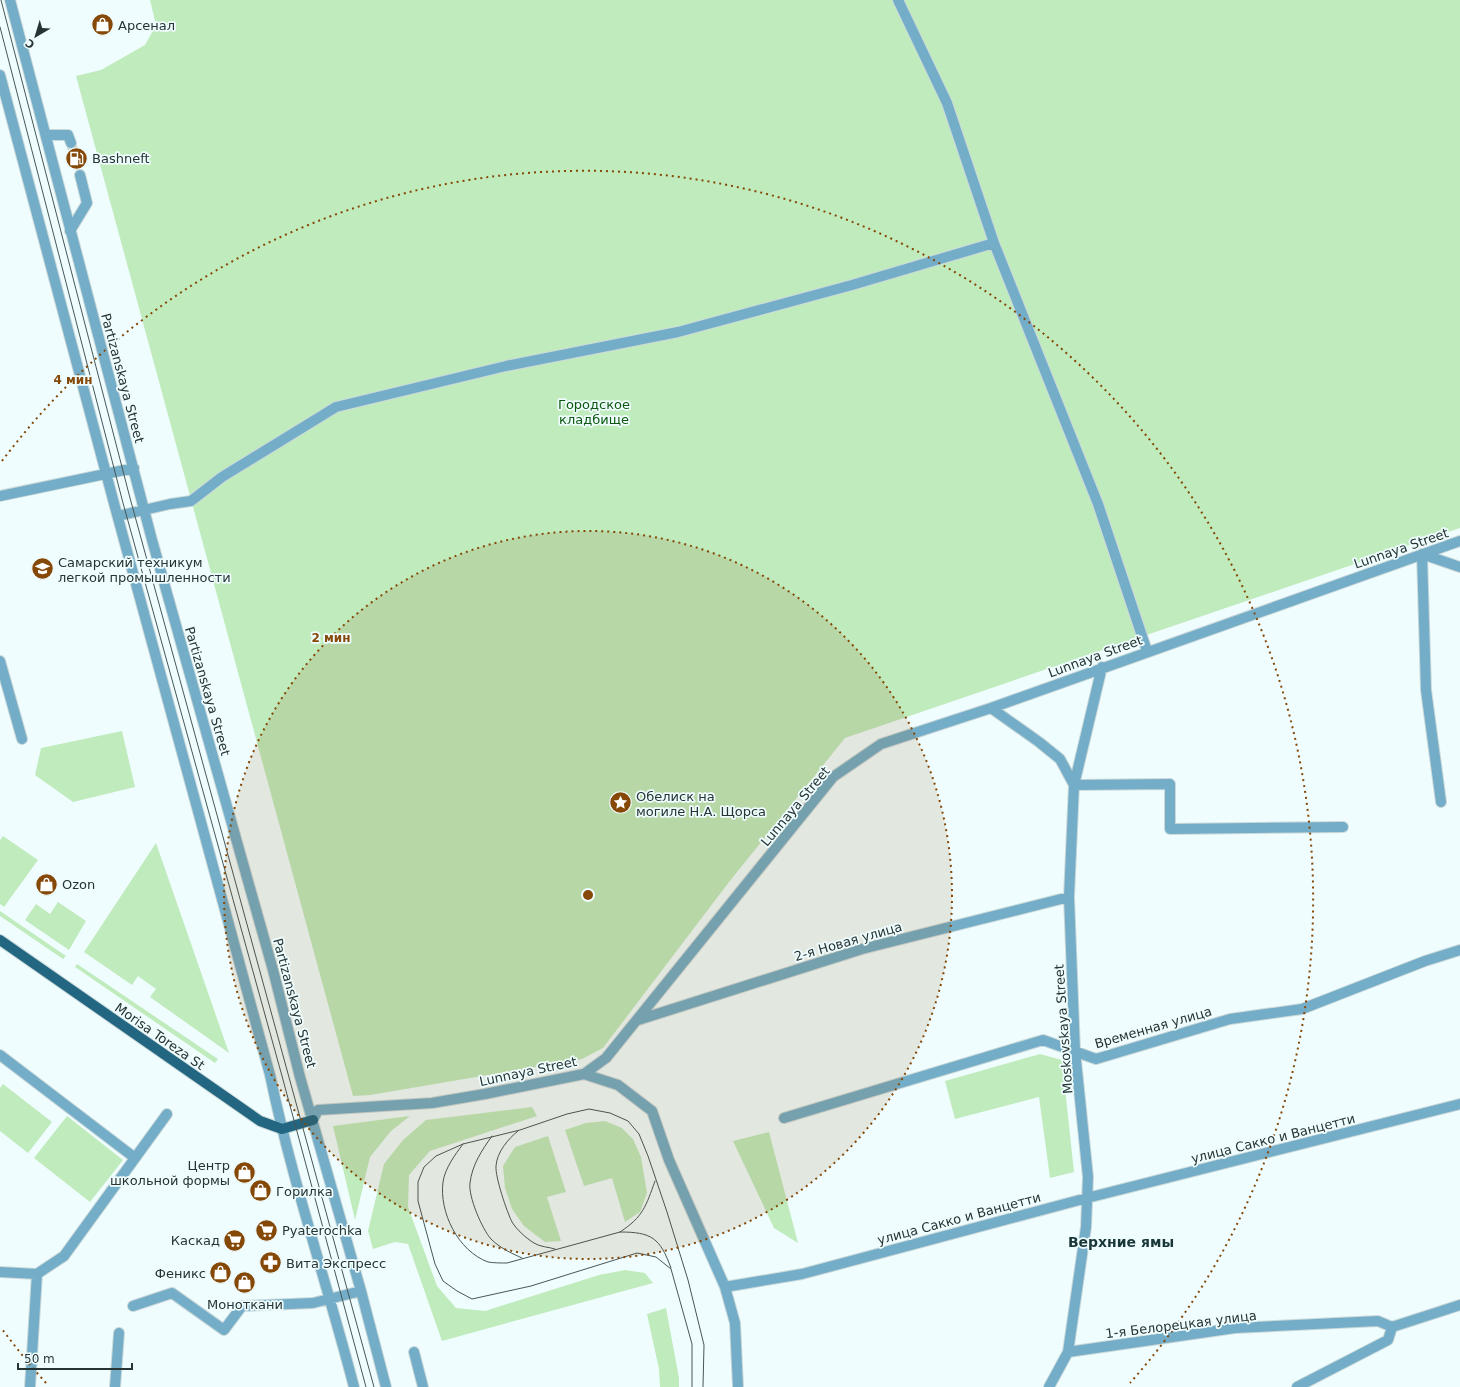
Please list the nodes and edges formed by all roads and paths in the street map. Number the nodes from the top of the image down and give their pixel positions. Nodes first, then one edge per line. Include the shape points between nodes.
1 (10, 0) edge
2 (898, 0) edge
3 (0, 75) edge
4 (46, 135) junction
5 (71, 143) dead end
6 (80, 174) tunnel mouth
7 (70, 231) junction
8 (994, 243) junction
9 (134, 468) junction
10 (107, 474) junction
11 (0, 496) edge
12 (145, 511) junction
13 (118, 516) junction
14 (1460, 541) edge
15 (1422, 554) junction
16 (1460, 567) edge
17 (1147, 650) junction
18 (0, 661) edge
19 (1102, 667) junction
20 (991, 708) junction
21 (22, 739) dead end
22 (1074, 785) junction
23 (1441, 802) dead end
24 (1343, 826) dead end
25 (1069, 897) junction
26 (0, 940) edge
27 (1460, 950) edge
28 (638, 1020) junction
29 (1075, 1052) junction
30 (0, 1055) edge
31 (584, 1074) junction
32 (1460, 1104) edge
33 (167, 1114) dead end
34 (784, 1118) dead end
35 (313, 1120) junction
36 (282, 1129) junction
37 (135, 1158) junction
38 (1087, 1198) junction
39 (0, 1272) edge
40 (36, 1274) junction
41 (725, 1287) junction
42 (361, 1291) junction
43 (331, 1299) junction
44 (1460, 1305) edge
45 (133, 1306) dead end
46 (1392, 1327) junction
47 (119, 1333) dead end
48 (414, 1352) dead end
49 (1068, 1352) junction
50 (30, 1387) edge
51 (115, 1387) edge
52 (354, 1387) edge
53 (386, 1387) edge
54 (423, 1387) edge
55 (738, 1387) edge
56 (1049, 1387) edge
57 (1297, 1387) edge

1 - 4 street, Partizanskaya Street
2 - 8 street via 947,102
3 - 10 street
4 - 5 street via 68,135
4 - 7 street, Partizanskaya Street
6 - 7 street via 88,202
7 - 9 street, Partizanskaya Street
8 - 12 street via 678,332 506,366 336,407 222,477 191,501
8 - 17 street via 1098,504
9 - 10 street
9 - 12 street, Partizanskaya Street
10 - 11 street
10 - 13 street
12 - 13 street
12 - 35 street, Partizanskaya Street
13 - 36 street via 270,1075
14 - 15 street, Lunnaya Street
15 - 16 street
15 - 17 street, Lunnaya Street
15 - 23 street via 1426,690
17 - 19 street, Lunnaya Street
18 - 21 street
19 - 20 street, Lunnaya Street
19 - 22 street, Moskovskaya Street
20 - 22 street via 1060,759
20 - 28 street, Lunnaya Street via 882,744 833,777
22 - 24 street via 1170,784 1170,829
22 - 25 street, Moskovskaya Street
25 - 28 street, 2-я Новая улица via 862,948
25 - 29 street, Moskovskaya Street
26 - 36 main road, Morisa Toreza St via 260,1121
27 - 29 street, Временная улица via 1302,1009 1230,1019 1096,1059
28 - 31 street, Lunnaya Street via 606,1058
29 - 34 street, Временная улица via 1043,1040
29 - 38 street, Moskovskaya Street via 1088,1177
30 - 37 street
31 - 35 street, Lunnaya Street via 432,1103 318,1110
31 - 41 street via 618,1085 652,1111 669,1160
32 - 38 street, улица Сакко и Ванцетти
33 - 37 street
35 - 36 main road
35 - 42 street, Partizanskaya Street
36 - 43 street
37 - 40 street via 64,1256
38 - 41 street, улица Сакко и Ванцетти via 802,1274
38 - 49 street, Moskovskaya Street via 1086,1227
39 - 40 street
40 - 50 street
41 - 55 street via 735,1323
42 - 43 street
42 - 53 street, Partizanskaya Street
43 - 45 street via 313,1303 242,1306 224,1330 172,1293
43 - 52 street
44 - 46 street
46 - 49 street, 1-я Белорецкая улица via 1378,1321 1235,1328
46 - 57 street via 1388,1340
47 - 51 street
48 - 54 street
49 - 56 street, Moskovskaya Street

